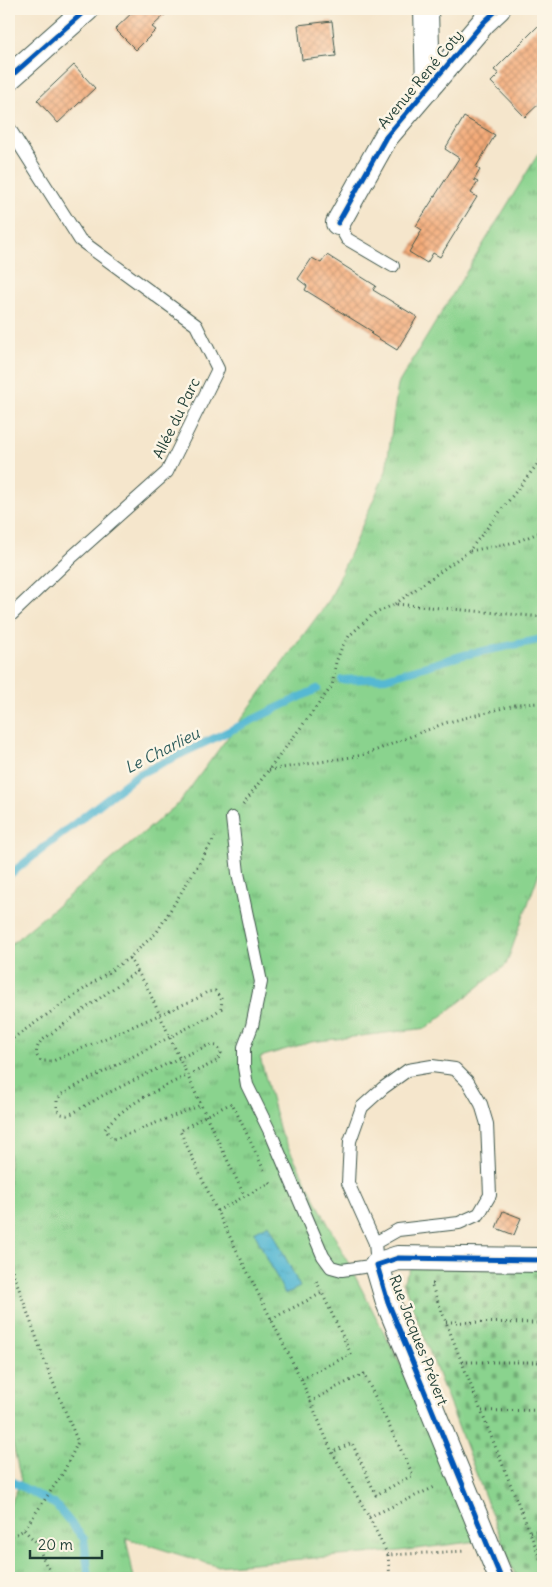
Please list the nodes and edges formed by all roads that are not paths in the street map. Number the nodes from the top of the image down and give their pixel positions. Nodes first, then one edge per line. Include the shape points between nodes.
1 (426, 9) edge
2 (498, 9) edge
3 (81, 11) edge
4 (9, 78) edge
5 (428, 89) junction
6 (9, 128) edge
7 (338, 223) joint
8 (394, 266) dead end
9 (9, 617) edge
10 (232, 818) road end
11 (376, 1254) junction
12 (543, 1260) edge
13 (501, 1578) edge

1 - 5 street
2 - 5 street, Avenue René Coty
3 - 4 street
5 - 7 street, Avenue René Coty via 386,138
6 - 9 lane, Allée du Parc via 80,240 196,325 218,369 167,472
7 - 8 lane via 347,239
10 - 11 lane via 238,873 261,982 244,1048 247,1085 323,1256 331,1267 342,1270
11 - 11 lane via 398,1230 459,1222 479,1214 490,1195 488,1124 468,1082 455,1069 432,1066 408,1070 362,1107 350,1141 348,1182
11 - 12 street, Rue Jacques Prévert via 398,1258
11 - 13 street, Rue Jacques Prévert via 388,1302

